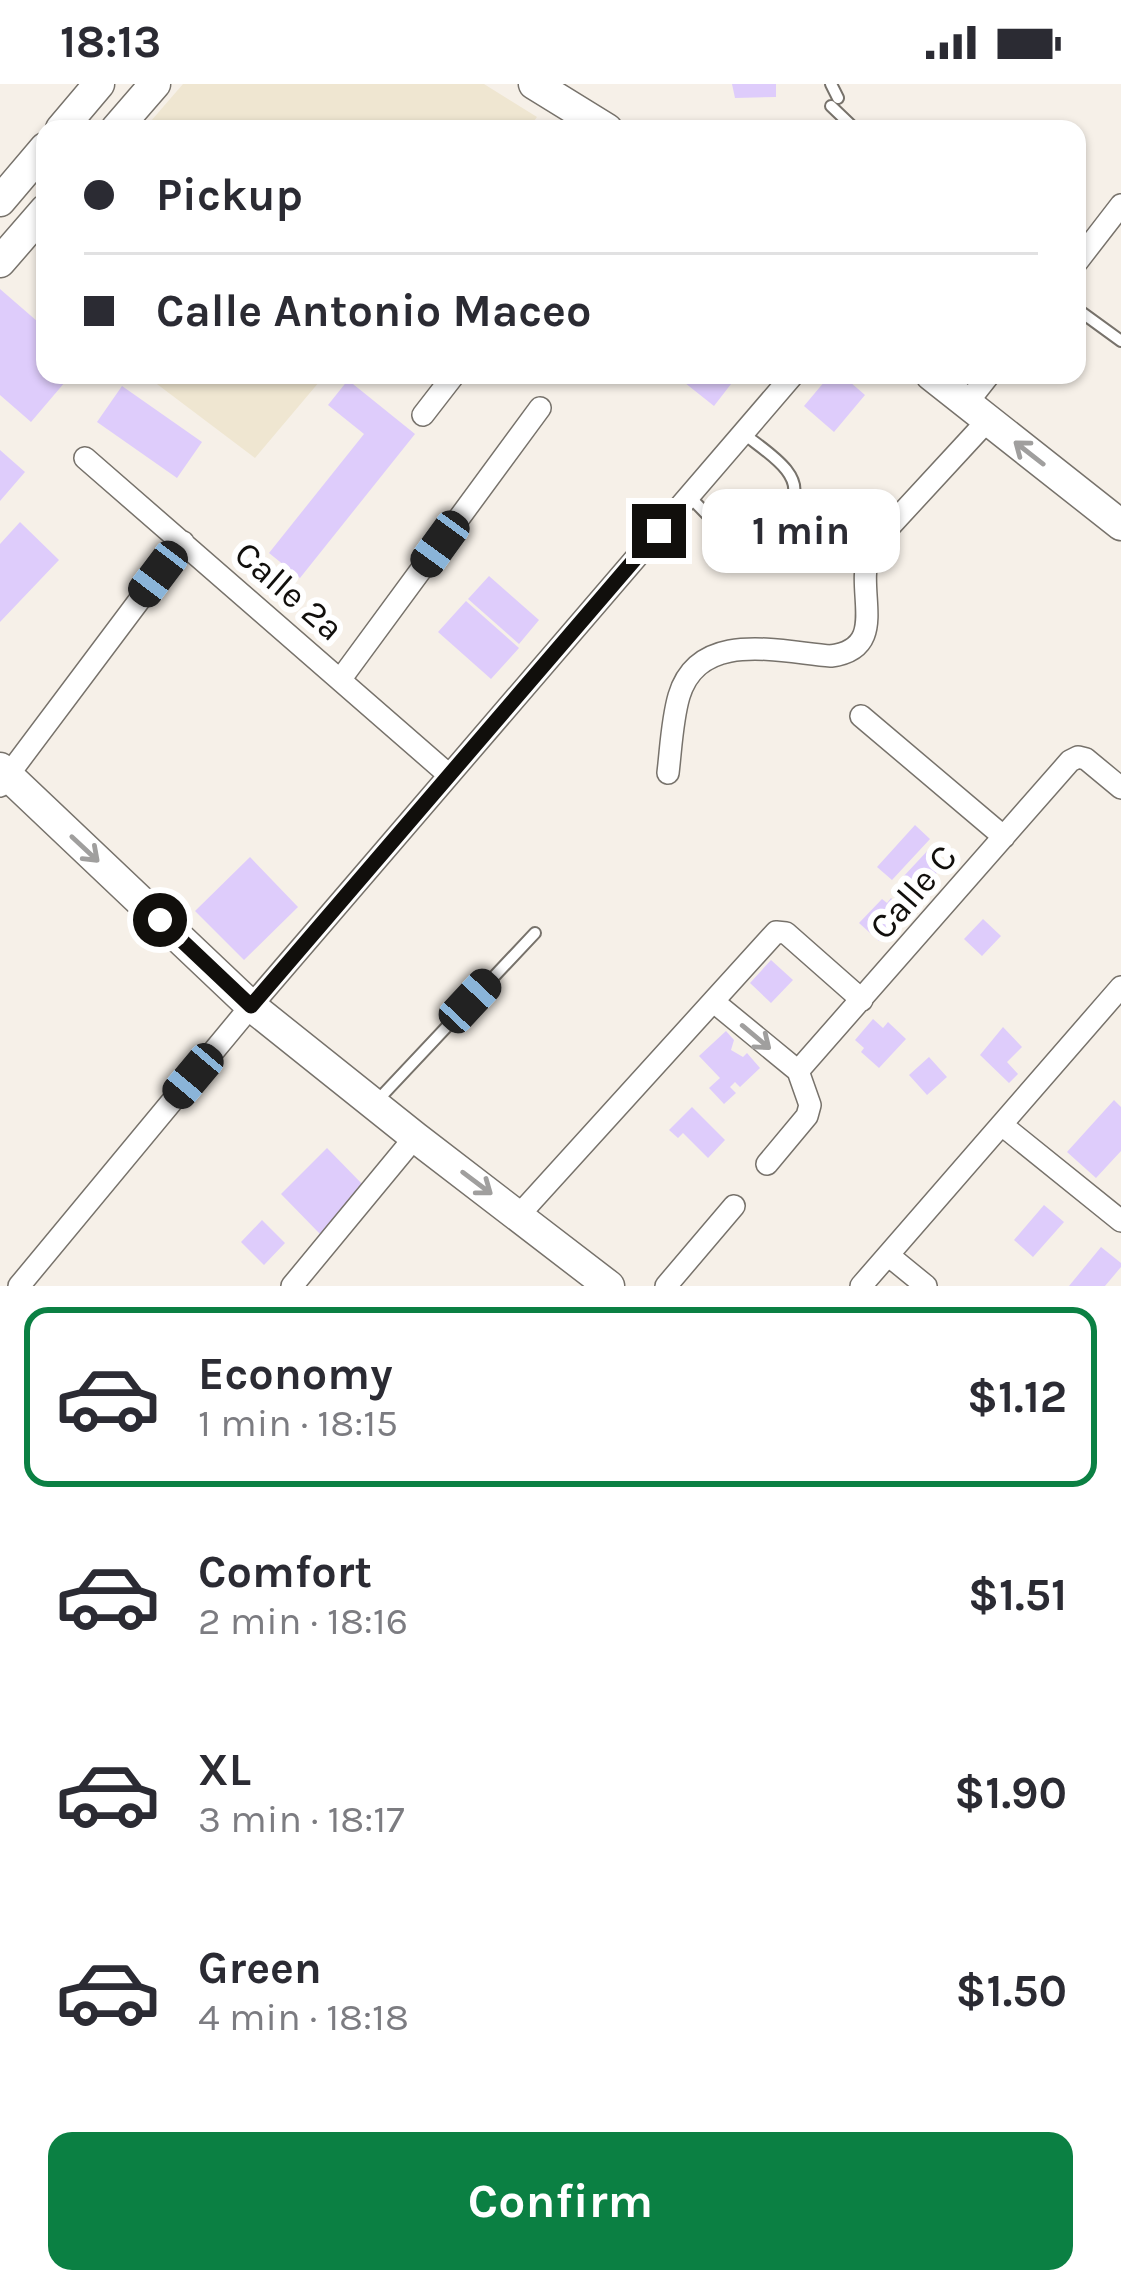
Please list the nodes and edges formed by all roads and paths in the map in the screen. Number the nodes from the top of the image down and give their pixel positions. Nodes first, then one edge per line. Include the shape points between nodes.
1 (99, 84) edge
2 (155, 84) edge
3 (534, 84) edge
4 (831, 84) edge
5 (68, 120) edge
6 (124, 120) edge
7 (592, 120) edge
8 (848, 120) edge
9 (36, 157) edge
10 (0, 199) edge
11 (1121, 205) edge
12 (36, 230) edge
13 (1086, 250) edge
14 (0, 262) edge
15 (1086, 316) edge
16 (1121, 341) edge
17 (447, 384) edge
18 (785, 384) edge
19 (942, 384) edge
20 (986, 384) edge
21 (540, 408) dead end
22 (977, 412) junction
23 (423, 416) dead end
24 (743, 433) junction
25 (85, 458) dead end
26 (689, 496) junction
27 (1116, 511) edge
28 (183, 542) junction
29 (340, 680) junction
30 (861, 716) dead end
31 (668, 773) dead end
32 (449, 775) junction
33 (2, 776) edge
34 (1121, 788) edge
35 (1004, 837) junction
36 (535, 933) dead end
37 (1118, 996) edge
38 (862, 1000) junction
39 (714, 1002) junction
40 (251, 1006) junction
41 (798, 1072) junction
42 (374, 1105) junction
43 (1002, 1124) junction
44 (415, 1137) junction
45 (767, 1164) dead end
46 (734, 1207) dead end
47 (520, 1215) junction
48 (1121, 1221) edge
49 (888, 1255) junction
50 (19, 1286) edge
51 (292, 1286) edge
52 (609, 1286) edge
53 (666, 1286) edge
54 (861, 1286) edge
55 (926, 1286) edge

1 - 5 street
2 - 6 street
3 - 7 street
4 - 8 lane
9 - 10 street
11 - 13 street
12 - 14 street
15 - 16 lane
17 - 23 street
18 - 24 street
19 - 22 street
20 - 22 street
21 - 29 street
27 -> 22 street
22 - 31 street via 868,556 867,613 856,648 831,656 735,648 713,655 686,679
24 - 26 street
24 - 26 lane via 789,473 796,485 791,502 742,545
25 - 28 street, Calle 2ª
26 - 32 street
28 - 29 street, Calle 2ª
28 - 33 street
29 - 32 street, Calle 2ª
30 - 35 street
32 - 40 street
33 -> 40 street
34 - 35 street, Calle C via 1078,757
35 - 38 street, Calle C
36 - 42 lane
37 - 43 street
38 - 39 street via 782,931
38 - 41 street, Calle C
39 -> 41 street
39 - 47 street
40 - 42 street
40 - 50 street
41 - 45 street via 807,1116
42 - 44 street
43 - 48 street
43 - 49 street
44 -> 47 street
44 - 51 street
46 - 53 street
47 - 52 street
49 - 54 street
49 - 55 street

